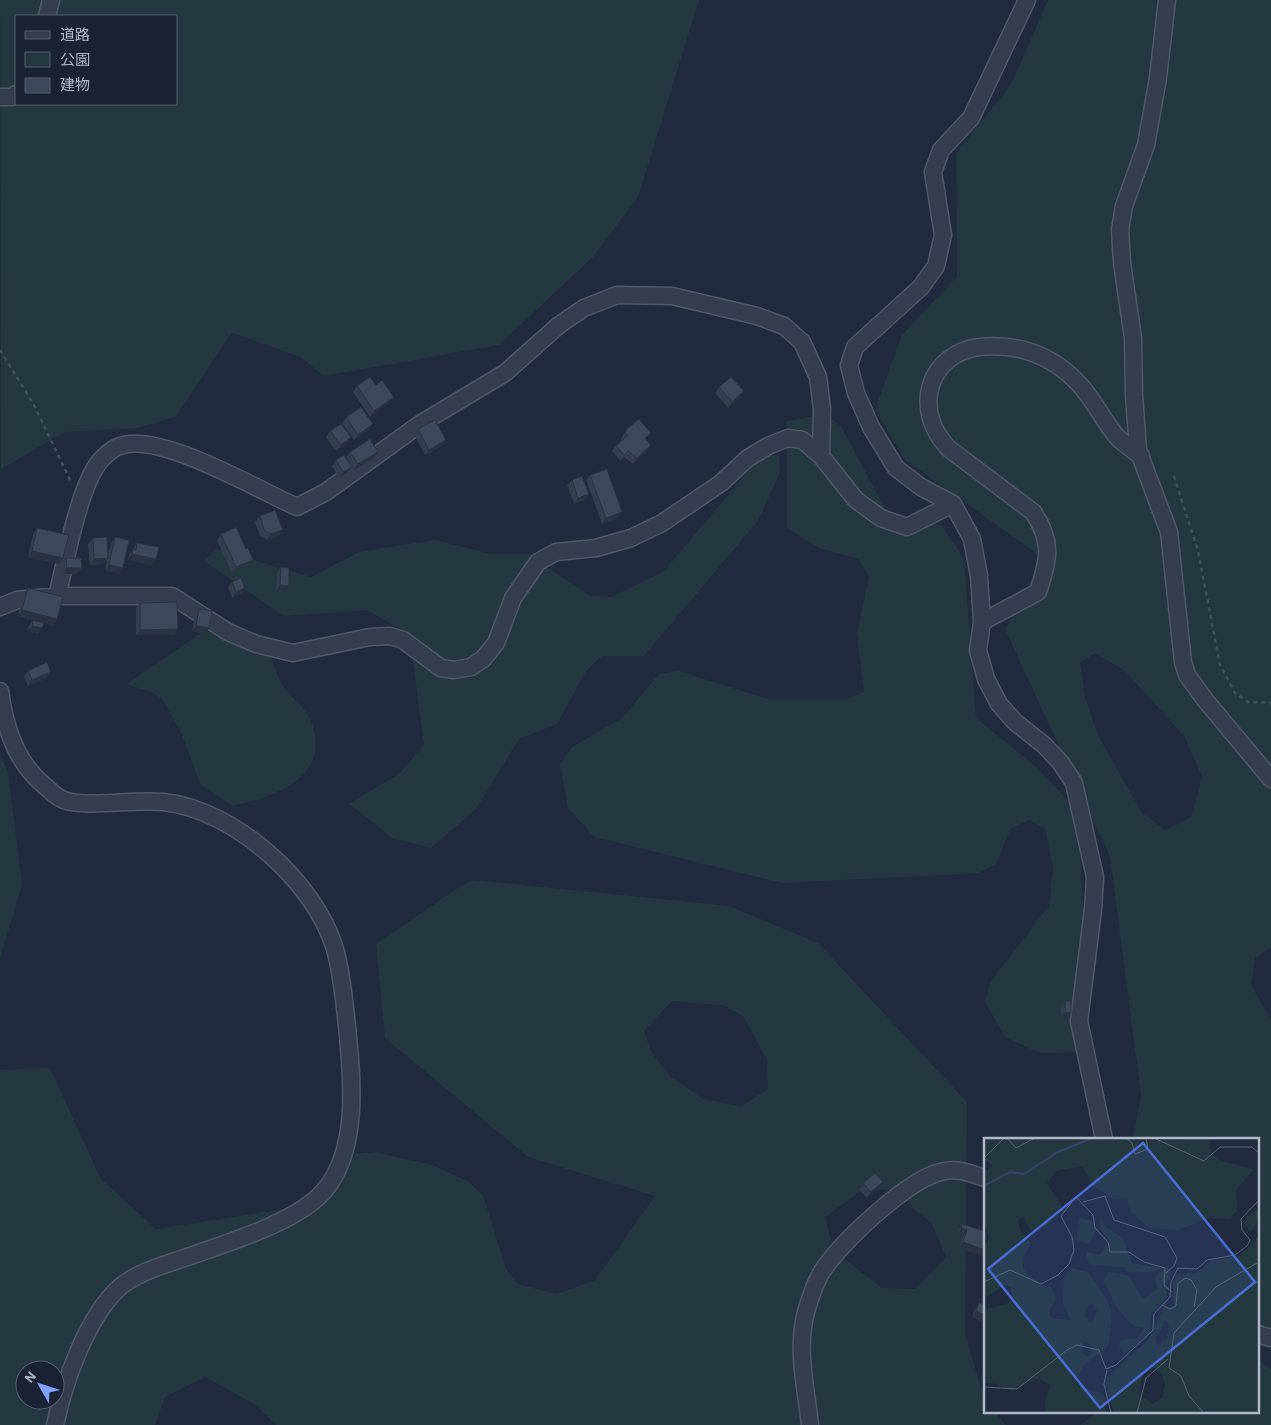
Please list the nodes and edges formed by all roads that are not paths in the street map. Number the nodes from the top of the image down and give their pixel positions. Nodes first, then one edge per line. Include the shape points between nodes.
1 (51, 0) edge
2 (1167, 0) edge
3 (1024, 5) edge
4 (47, 15) edge
5 (15, 95) edge
6 (0, 97) edge
7 (822, 456) junction
8 (1141, 456) junction
9 (953, 504) junction
10 (57, 596) junction
11 (0, 607) edge
12 (982, 622) junction
13 (0, 691) edge
14 (1271, 779) edge
15 (1104, 1138) edge
16 (984, 1178) edge
17 (1258, 1334) edge
18 (1271, 1338) edge
19 (54, 1425) edge
20 (810, 1425) edge

1 - 4 street
2 - 8 street via 1146,145 1124,206 1120,230 1133,338 1134,395
3 - 9 street via 970,118 941,150 933,172 943,235 936,266 921,287 855,346 850,365 856,393 871,427 896,468 921,487
5 - 6 street
7 - 9 street via 856,500 881,518 907,527
7 - 10 street via 802,440 788,438 748,458 721,483 662,523 631,538 596,548 556,552 538,562 513,598 496,643 488,654 471,667 461,670 441,668 403,640 390,636 293,653 256,644 228,632 172,596
7 - 10 street via 818,377 802,342 784,326 757,316 672,296 617,295 584,308 559,325 505,372 420,424 326,492 297,507 209,464 145,444 121,445 95,468 81,503
8 - 12 street via 1118,438 1079,384 1050,359 1018,347 996,345 954,354 935,374 928,394 930,418 939,438 1033,512 1042,526 1047,544 1047,566 1038,592
8 - 14 street via 1169,532 1188,675
9 - 12 street via 972,539 979,576
10 - 11 street via 17,600
12 - 15 street via 978,650 986,679 998,704 1044,745 1074,783 1095,877 1079,1021
13 - 19 street via 4,718 15,749 34,777 62,800 78,804 134,800 166,802 230,824 277,861 316,908 335,948 344,995 350,1062 349,1119 344,1153 336,1174 322,1193 289,1217 253,1234 139,1275 121,1286 91,1327
16 - 20 street via 955,1169 929,1175 858,1230 824,1268 806,1314 801,1348
17 - 18 street

